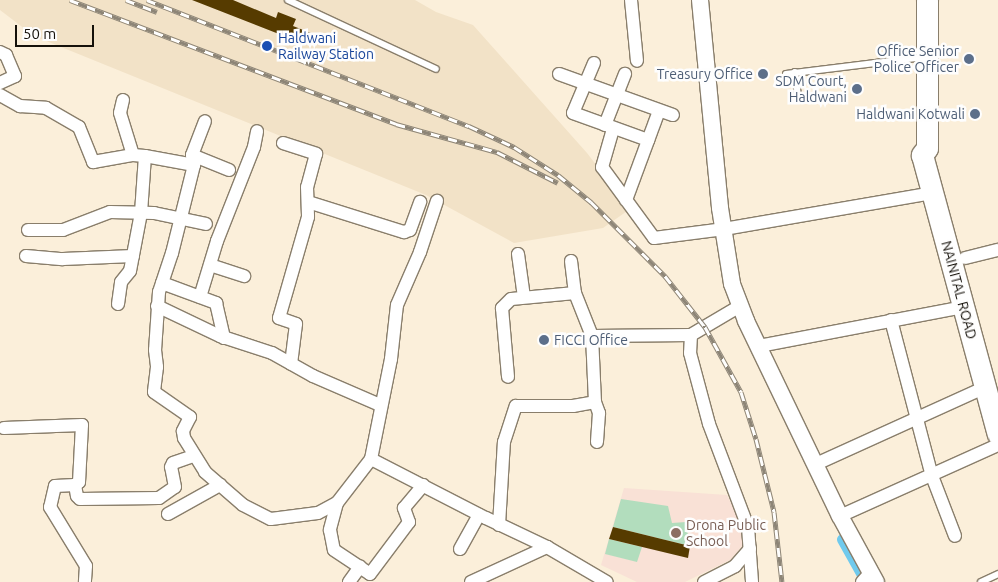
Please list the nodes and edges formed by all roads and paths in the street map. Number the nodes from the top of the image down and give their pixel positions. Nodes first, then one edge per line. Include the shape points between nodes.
1 (288, 0) edge
2 (631, 0) edge
3 (700, 0) edge
4 (927, 0) edge
5 (0, 52) edge
6 (927, 57) junction
7 (637, 61) dead end
8 (594, 63) dead end
9 (436, 69) dead end
10 (795, 72) junction
11 (559, 74) dead end
12 (625, 74) dead end
13 (786, 74) dead end
14 (0, 83) edge
15 (586, 83) junction
16 (0, 96) edge
17 (617, 96) junction
18 (798, 97) dead end
19 (124, 100) dead end
20 (659, 111) junction
21 (673, 115) dead end
22 (205, 121) dead end
23 (609, 127) junction
24 (257, 131) dead end
25 (648, 140) junction
26 (283, 143) dead end
27 (928, 148) junction
28 (139, 155) junction
29 (193, 160) junction
30 (229, 170) dead end
31 (932, 193) junction
32 (626, 200) junction
33 (437, 201) dead end
34 (308, 202) junction
35 (420, 202) dead end
36 (141, 213) junction
37 (180, 220) junction
38 (206, 224) dead end
39 (724, 229) junction
40 (28, 230) dead end
41 (998, 250) edge
42 (518, 254) dead end
43 (26, 256) dead end
44 (133, 256) junction
45 (958, 260) junction
46 (570, 261) dead end
47 (210, 265) junction
48 (244, 276) dead end
49 (162, 283) junction
50 (575, 293) junction
51 (524, 297) junction
52 (200, 298) junction
53 (118, 304) dead end
54 (157, 306) junction
55 (740, 306) junction
56 (964, 307) junction
57 (891, 320) junction
58 (691, 335) junction
59 (592, 336) junction
60 (224, 338) junction
61 (759, 346) junction
62 (291, 364) junction
63 (508, 377) dead end
64 (994, 383) edge
65 (595, 402) junction
66 (380, 405) junction
67 (915, 419) junction
68 (4, 428) dead end
69 (998, 434) edge
70 (598, 442) dead end
71 (998, 445) edge
72 (193, 456) junction
73 (371, 459) junction
74 (816, 464) junction
75 (932, 476) junction
76 (75, 485) junction
77 (220, 485) junction
78 (422, 485) junction
79 (337, 503) junction
80 (168, 514) dead end
81 (479, 515) junction
82 (840, 516) junction
83 (499, 525) junction
84 (955, 536) dead end
85 (546, 547) junction
86 (460, 549) dead end
87 (750, 549) junction
88 (360, 567) junction
89 (998, 574) edge
90 (869, 579) edge
91 (85, 582) edge
92 (349, 582) edge
93 (472, 582) edge
94 (607, 582) edge
95 (704, 582) edge
96 (752, 582) edge
97 (981, 582) edge

1 - 9 lane
2 - 7 street
3 - 39 street
4 - 6 highway, NAINITAL ROAD
5 - 14 street via 7,57 15,76
6 - 10 lane
6 - 27 highway, NAINITAL ROAD
8 - 15 street
10 - 13 lane
10 - 18 lane
11 - 15 street
12 - 17 street
15 - 17 street
15 - 23 street via 573,113
16 - 28 street via 20,106 46,108 79,127 94,162
17 - 20 street
17 - 23 street
19 - 28 street via 120,112
20 - 21 street
20 - 25 street
22 - 29 street
23 - 25 street
23 - 32 street via 602,167
24 - 47 street
25 - 32 street
26 - 34 street via 316,154 307,187
27 - 31 highway, NAINITAL ROAD via 922,155
27 - 45 highway, NAINITAL ROAD via 934,151
28 - 29 street
28 - 36 street
29 - 30 street
29 - 37 street
31 - 39 street
31 - 45 highway, NAINITAL ROAD
32 - 39 street via 654,238
33 - 66 street via 397,305 391,359
34 - 35 street via 404,232 410,230
34 - 62 street via 308,217 279,318 296,324
36 - 37 street
36 - 40 street via 110,212 63,230
36 - 44 street
37 - 38 street
37 - 49 street
39 - 55 street via 732,284
41 - 45 street
42 - 51 street
43 - 44 street via 63,259
44 - 53 street via 130,271 121,282
45 - 56 highway, NAINITAL ROAD
45 - 64 highway, NAINITAL ROAD
46 - 50 street
47 - 48 street
47 - 52 street
49 - 52 street
49 - 54 street
50 - 51 street
50 - 59 street
51 - 63 street via 511,298 502,308
52 - 60 street via 216,303
54 - 60 street
54 - 72 street via 154,392 190,417 183,431
55 - 58 street
55 - 61 street
56 - 57 street
56 - 64 highway, NAINITAL ROAD
57 - 61 street
57 - 67 street
58 - 59 street
58 - 87 street via 690,353 695,376 709,424 748,527
59 - 65 street
60 - 62 street via 272,353
61 - 74 street
62 - 66 street
64 - 67 street
64 - 69 highway, NAINITAL ROAD
65 - 70 street via 599,413
65 - 83 street via 573,406 516,406 504,442
66 - 73 street
67 - 74 street
67 - 75 street
68 - 76 street via 82,425 79,482
71 - 75 street
72 - 76 street via 173,463 175,487 159,498 80,499 76,496
72 - 77 street
73 - 78 street
73 - 79 street
74 - 82 street
75 - 82 street
75 - 84 street
76 - 91 street via 55,486 50,507 86,566
77 - 79 street via 243,505 271,519 318,513
77 - 80 street
78 - 81 street
78 - 88 street via 404,508 409,522 370,574
79 - 88 street via 330,530 334,550
81 - 83 street
81 - 86 street
82 - 90 street
83 - 85 street
85 - 93 street
85 - 94 street
87 - 95 street via 735,566
87 - 96 street
88 - 92 street
89 - 97 lane

